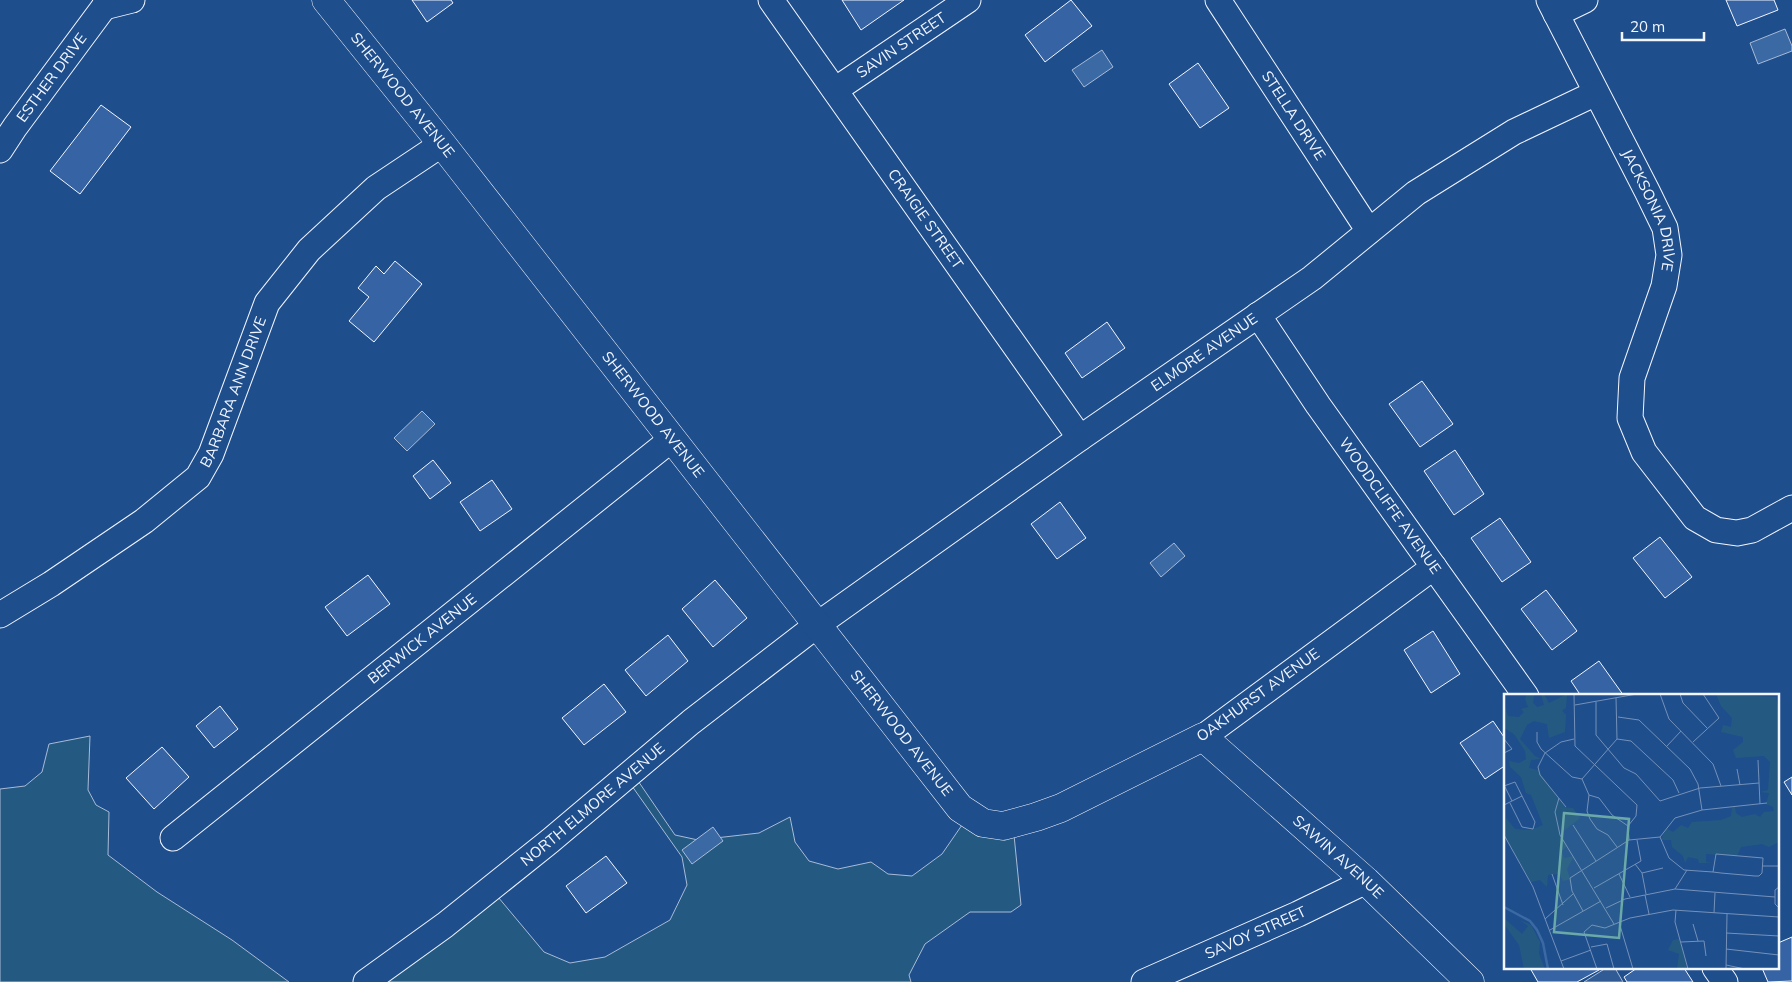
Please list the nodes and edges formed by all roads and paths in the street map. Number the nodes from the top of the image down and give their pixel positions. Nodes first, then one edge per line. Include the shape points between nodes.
1 (132, 0) edge
2 (326, 0) edge
3 (771, 0) edge
4 (968, 0) edge
5 (1218, 0) edge
6 (1585, 0) edge
7 (100, 3) edge
8 (1553, 7) edge
9 (835, 90) junction
10 (1596, 93) junction
11 (442, 144) junction
12 (0, 150) edge
13 (1369, 231) junction
14 (1258, 315) junction
15 (1080, 438) junction
16 (672, 439) junction
17 (1792, 508) edge
18 (1434, 568) junction
19 (0, 615) edge
20 (817, 625) junction
21 (1525, 694) edge
22 (1203, 737) junction
23 (984, 823) joint
24 (173, 838) dead end
25 (1366, 881) junction
26 (1716, 970) edge
27 (366, 982) edge
28 (1144, 982) edge
29 (1470, 982) edge
30 (1725, 982) edge

1 - 7 street
2 - 11 street, SHERWOOD AVENUE
3 - 9 street, CRAIGIE STREET
4 - 9 street, SAVIN STREET
5 - 13 street, STELLA DRIVE
6 - 8 street
7 - 12 street, ESTHER DRIVE
8 - 10 street, JACKSONIA DRIVE
9 - 15 street, CRAIGIE STREET
10 - 13 street, ELMORE AVENUE via 1514,132 1416,192
10 - 17 street, JACKSONIA DRIVE via 1665,228 1669,255 1664,286 1632,378 1630,418 1644,452 1695,518 1716,530 1737,533 1752,530
11 - 16 street, SHERWOOD AVENUE
11 - 19 street, BARBARA ANN DRIVE via 376,188 309,250 267,303 211,454 198,477 144,521
13 - 14 street, ELMORE AVENUE via 1312,278
14 - 15 street, ELMORE AVENUE
14 - 18 street, WOODCLIFFE AVENUE
15 - 20 street, ELMORE AVENUE
16 - 20 street, SHERWOOD AVENUE
16 - 24 street, BERWICK AVENUE
18 - 21 street, WOODCLIFFE AVENUE
18 - 22 street, OAKHURST AVENUE
20 - 23 street, SHERWOOD AVENUE via 960,808
20 - 27 street, NORTH ELMORE AVENUE via 691,722 446,925
22 - 23 street, OAKHURST AVENUE via 1061,808 1004,826
22 - 25 street, SAWIN AVENUE
25 - 28 street, SAVOY STREET
25 - 29 street, SAWIN AVENUE
26 - 30 street

